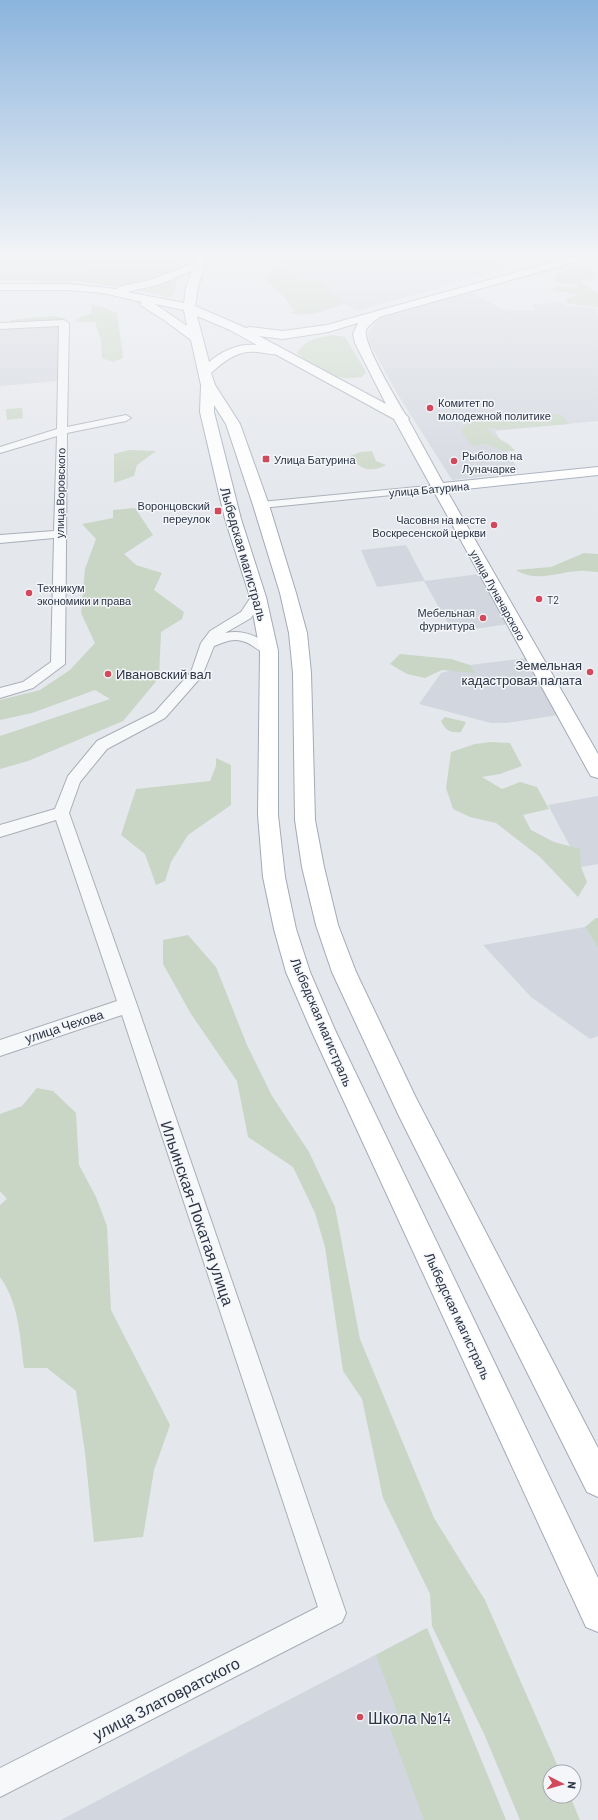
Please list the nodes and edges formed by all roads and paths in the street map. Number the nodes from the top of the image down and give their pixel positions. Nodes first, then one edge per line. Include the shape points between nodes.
1 (64, 342) edge
2 (198, 342) edge
3 (261, 342) edge
4 (360, 342) edge
5 (284, 355) junction
6 (373, 365) junction
7 (207, 378) junction
8 (325, 378) junction
9 (126, 418) dead end
10 (402, 418) junction
11 (62, 431) junction
12 (0, 450) edge
13 (598, 472) edge
14 (438, 488) junction
15 (261, 505) junction
16 (59, 534) junction
17 (0, 539) edge
18 (258, 597) junction
19 (208, 643) junction
20 (269, 651) junction
21 (0, 693) edge
22 (598, 771) edge
23 (61, 813) junction
24 (0, 831) edge
25 (128, 1005) junction
26 (0, 1048) edge
27 (598, 1481) edge
28 (333, 1613) joint
29 (598, 1615) edge
30 (0, 1783) edge

1 - 11 street, улица Воровского
2 - 7 main road, Лыбедская магистраль
3 - 5 main road
4 - 6 main road, улица Луначарского
5 - 7 main road via 265,349 242,349 231,352 221,357
5 - 8 main road
6 - 8 main road via 371,376 361,380 342,382
6 - 10 main road, улица Луначарского
7 - 15 main road, Лыбедская магистраль via 233,424
7 - 18 main road, Лыбедская магистраль via 207,412 233,519
8 - 10 main road
9 - 11 street
10 - 14 main road, улица Луначарского
11 - 12 street
11 - 16 street, улица Воровского
13 - 14 main road, улица Батурина
14 - 15 street, улица Батурина
14 - 22 main road, улица Луначарского
15 - 27 main road, Лыбедская магистраль via 298,633 302,673 305,820 313,868 327,925 344,972 407,1106
16 - 17 street
16 - 21 street, улица Воровского via 58,664 28,685
18 - 19 street via 246,615 215,634
18 - 20 main road, Лыбедская магистраль
19 - 20 street via 238,636 258,642
19 - 23 street via 197,673 160,715 102,745 73,780
20 - 29 main road, Лыбедская магистраль via 268,814 274,877 285,929 298,972
23 - 24 street
23 - 25 street, Ильинская-Покатая улица
25 - 26 street, улица Чехова
25 - 28 street, Ильинская-Покатая улица
28 - 30 street, улица Златовратского

